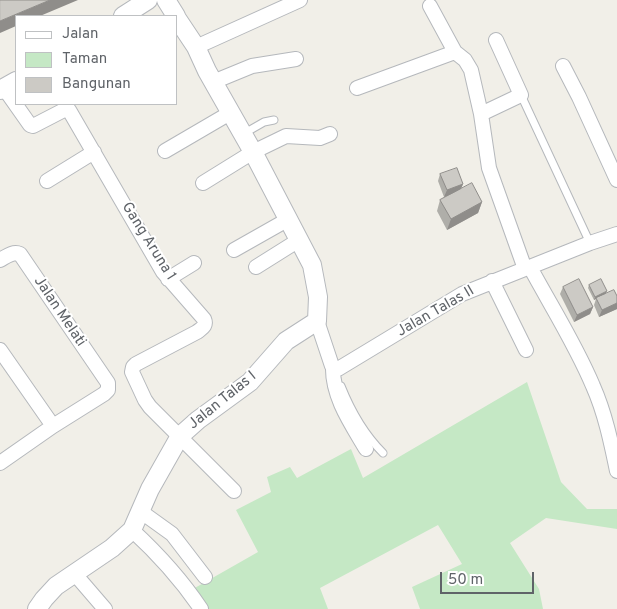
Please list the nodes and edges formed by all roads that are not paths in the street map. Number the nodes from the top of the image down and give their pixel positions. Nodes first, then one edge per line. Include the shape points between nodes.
1 (148, 0) edge
2 (166, 0) edge
3 (300, 0) edge
4 (430, 6) dead end
5 (125, 15) edge
6 (175, 15) edge
7 (178, 19) edge
8 (496, 40) dead end
9 (196, 47) junction
10 (456, 52) junction
11 (296, 59) dead end
12 (563, 66) dead end
13 (213, 82) junction
14 (7, 86) edge
15 (356, 88) dead end
16 (521, 95) junction
17 (15, 100) edge
18 (18, 105) edge
19 (230, 113) junction
20 (481, 114) junction
21 (274, 120) dead end
22 (242, 134) junction
23 (330, 134) dead end
24 (165, 151) dead end
25 (94, 152) junction
26 (253, 152) junction
27 (617, 180) edge
28 (47, 182) dead end
29 (203, 183) dead end
30 (287, 220) junction
31 (617, 234) edge
32 (299, 240) junction
33 (590, 243) junction
34 (234, 250) dead end
35 (0, 260) edge
36 (194, 263) dead end
37 (256, 267) dead end
38 (527, 268) junction
39 (168, 279) junction
40 (492, 281) junction
41 (317, 321) junction
42 (0, 350) edge
43 (526, 350) dead end
44 (336, 368) junction
45 (53, 426) junction
46 (180, 436) junction
47 (366, 449) dead end
48 (383, 453) dead end
49 (0, 463) edge
50 (617, 471) edge
51 (234, 491) dead end
52 (140, 511) junction
53 (132, 530) junction
54 (74, 573) junction
55 (205, 577) dead end
56 (37, 609) edge
57 (105, 609) edge
58 (201, 609) edge

1 - 5 street
2 - 6 street
3 - 9 street
4 - 10 street
7 - 9 street
8 - 16 street
9 - 13 street
10 - 15 street
10 - 20 street via 469,65
11 - 13 street via 252,66
12 - 27 street
13 - 19 street
14 - 17 street, Gang Aruna 1
16 - 20 street
16 - 33 lane
18 - 25 street, Gang Aruna 1 via 33,126 69,110
19 - 22 street
19 - 24 street
20 - 38 street via 489,168
21 - 22 lane
22 - 26 street
23 - 26 street via 320,138 286,136
25 - 28 street
25 - 39 street, Gang Aruna 1
26 - 29 street
26 - 30 street
30 - 32 street
30 - 34 street
31 - 33 street, Jalan Talas II
32 - 37 street
32 - 41 street via 316,280
33 - 38 street, Jalan Talas II
35 - 45 street, Jalan Melati via 20,254 108,383 104,394
36 - 39 street
38 - 40 street, Jalan Talas II
38 - 50 street via 594,387 610,435
39 - 46 street, Gang Aruna 1 via 204,319 204,327 136,364 132,372 145,400
40 - 43 street
40 - 44 street, Jalan Talas II via 462,294
41 - 44 street
41 - 46 street, Jalan Talas I via 286,341 250,382
42 - 45 street
44 - 47 street via 333,376 345,412
44 - 48 lane via 355,416
45 - 49 street
46 - 51 street
46 - 52 street, Jalan Talas I
52 - 53 street, Jalan Talas I
52 - 55 street via 172,534
53 - 54 street, Jalan Talas I via 112,548
53 - 58 street via 161,557
54 - 56 street, Jalan Talas I via 56,586
54 - 57 street

